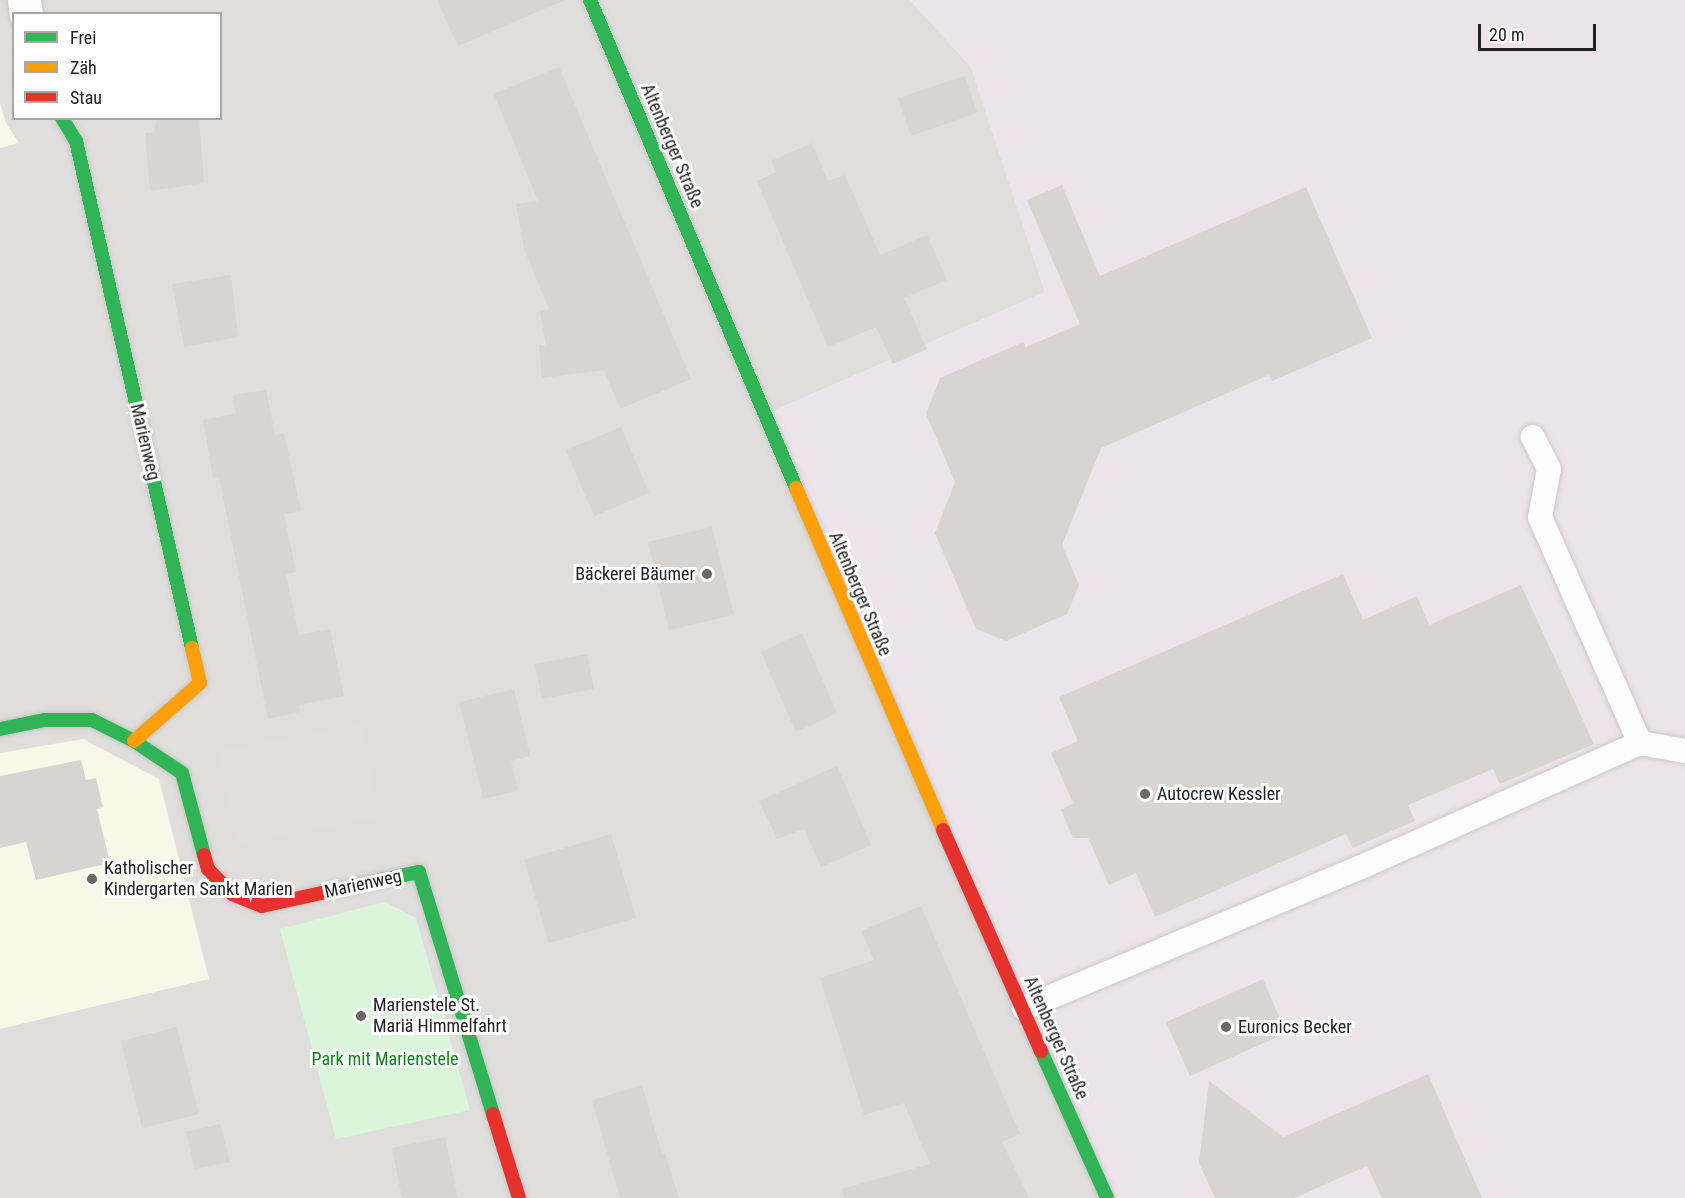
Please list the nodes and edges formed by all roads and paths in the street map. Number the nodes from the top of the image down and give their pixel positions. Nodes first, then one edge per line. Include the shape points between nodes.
1 (590, 0) edge
2 (63, 120) edge
3 (1533, 437) dead end
4 (0, 729) edge
5 (134, 741) junction
6 (1640, 743) junction
7 (1685, 751) edge
8 (1024, 1008) junction
9 (519, 1198) edge
10 (1107, 1198) edge

1 - 8 street, Altenberger Straße via 895,722
2 - 5 street, Marienweg via 76,141 200,683
3 - 6 lane via 1549,469 1540,517
4 - 5 street, Marienweg via 45,720 92,720
5 - 9 street, Marienweg via 182,773 208,869 232,894 262,906 419,872
6 - 7 lane
6 - 8 lane via 1359,868
8 - 10 street, Altenberger Straße

